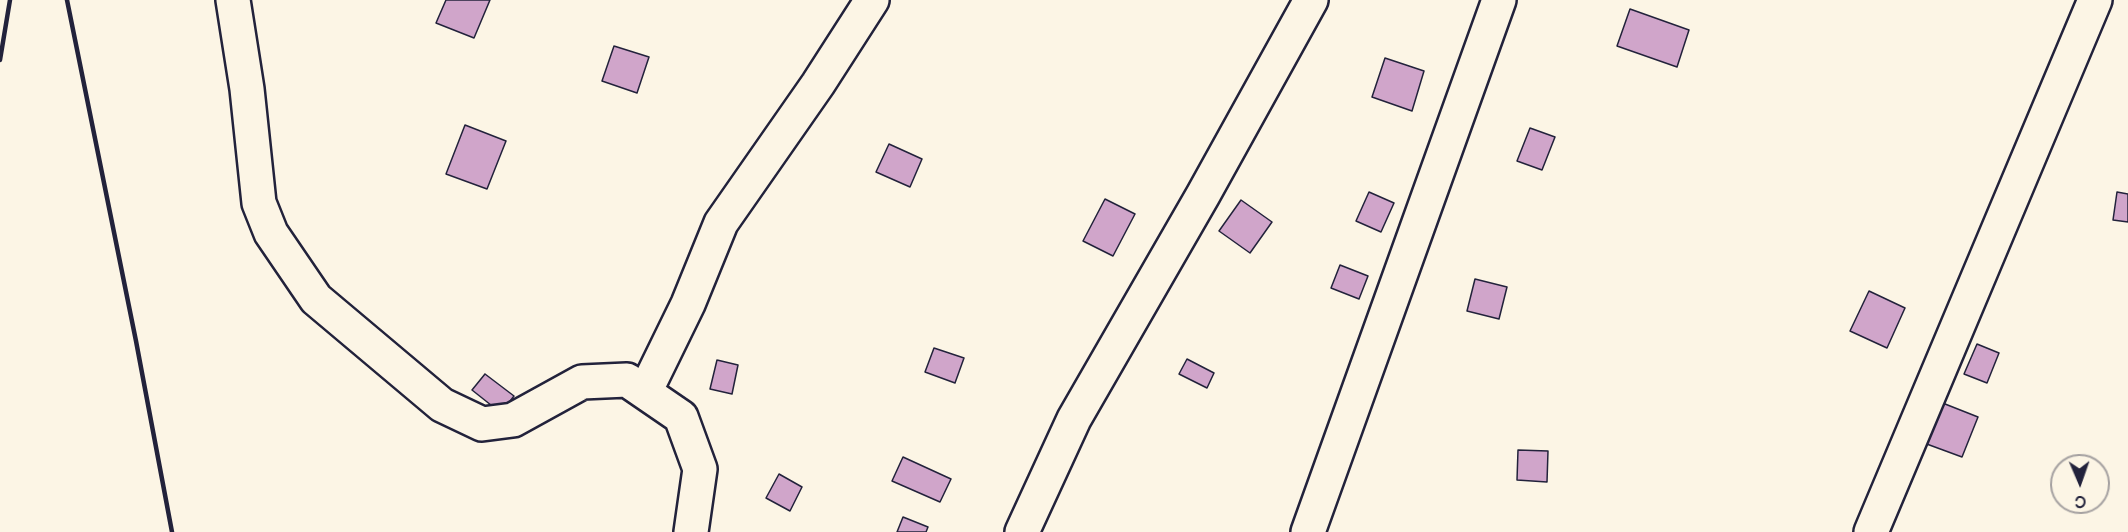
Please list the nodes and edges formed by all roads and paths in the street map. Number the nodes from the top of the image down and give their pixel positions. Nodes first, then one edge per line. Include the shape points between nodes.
1 (233, 0) edge
2 (872, 0) edge
3 (1311, 0) edge
4 (1499, 0) edge
5 (2095, 0) edge
6 (645, 392) junction
7 (691, 532) edge
8 (1022, 532) edge
9 (1308, 532) edge
10 (1871, 532) edge

1 - 6 street via 259,203 271,233 316,299 442,405 482,424 513,420 582,382 627,380
2 - 6 street via 721,223 688,304
3 - 8 street via 1074,419
4 - 9 street
5 - 10 street
6 - 7 street via 681,417 699,469

